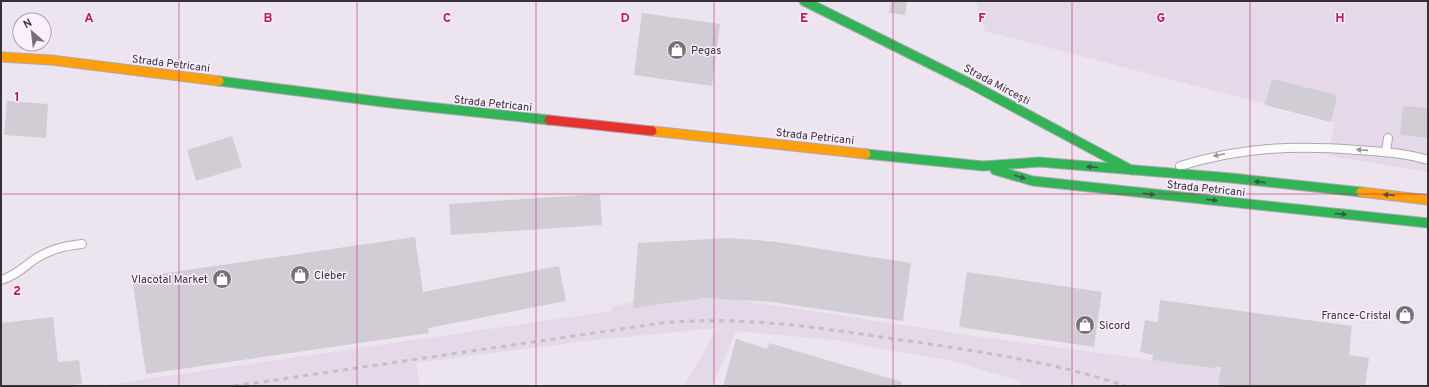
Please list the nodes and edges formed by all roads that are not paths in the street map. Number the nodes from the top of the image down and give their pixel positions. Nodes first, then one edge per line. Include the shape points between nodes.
1 (804, 1) edge
2 (1, 57) edge
3 (1388, 138) dead end
4 (1386, 152) junction
5 (1428, 160) edge
6 (983, 166) junction
7 (1131, 170) junction
8 (1160, 172) junction
9 (1173, 196) junction
10 (1428, 200) edge
11 (1428, 223) edge
12 (82, 244) dead end
13 (1, 280) edge

1 - 7 main road, Strada Mircești via 980,88
2 - 6 main road, Strada Petricani via 51,60 494,115
3 - 4 lane
4 - 5 lane
4 -> 8 lane via 1321,147 1265,148 1206,158
7 -> 6 main road, Strada Petricani via 1039,162
6 -> 9 main road, Strada Petricani via 1033,181
7 - 8 main road, Strada Petricani
7 - 9 main road, Strada Mircești
10 -> 8 main road, Strada Petricani
9 -> 11 main road, Strada Petricani
12 - 13 lane via 54,249 12,276

